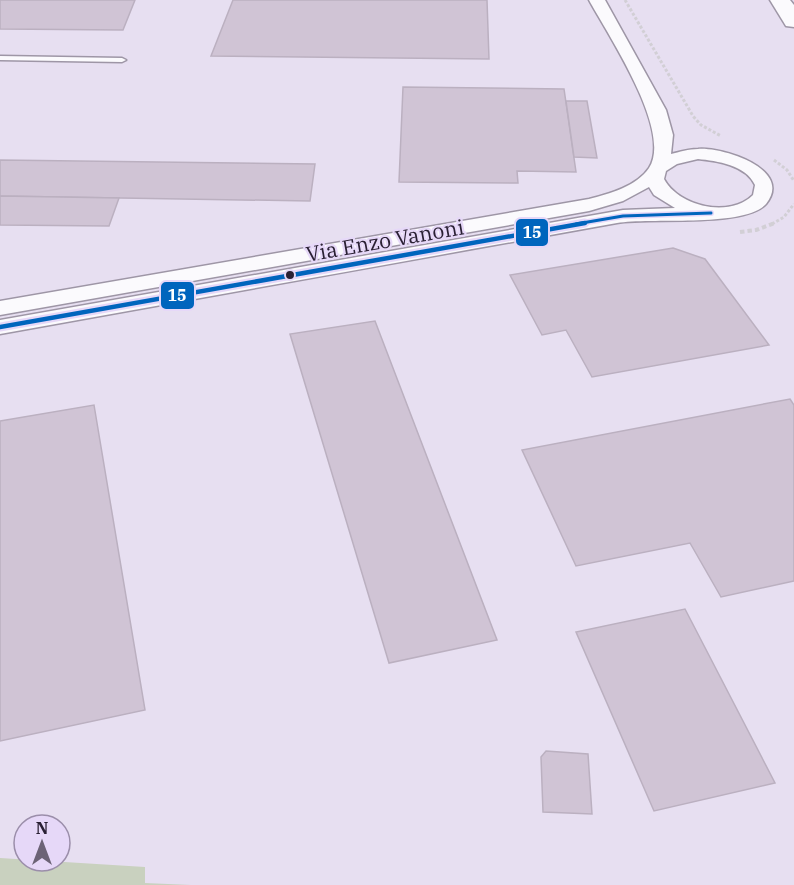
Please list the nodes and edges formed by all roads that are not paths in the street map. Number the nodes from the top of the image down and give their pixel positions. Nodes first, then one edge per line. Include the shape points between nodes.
1 (780, 0) edge
2 (599, 1) edge
3 (794, 21) edge
4 (0, 58) edge
5 (122, 60) dead end
6 (657, 110) junction
7 (720, 146) junction
8 (658, 169) junction
9 (711, 213) junction
10 (0, 308) edge
11 (0, 327) edge

1 - 3 highway
2 - 6 street, Via Enzo Vanoni
4 - 5 lane
6 - 7 street, Via Enzo Vanoni via 689,141
6 - 8 street, Via Enzo Vanoni via 664,135
7 - 8 street, Via Enzo Vanoni via 682,155
7 - 9 street, Via Enzo Vanoni via 759,175 763,195 744,210
8 - 9 street, Via Enzo Vanoni via 654,181 667,198 687,208
8 - 10 street, Via Enzo Vanoni via 645,184 589,206
9 - 11 street, Via Enzo Vanoni via 623,216

